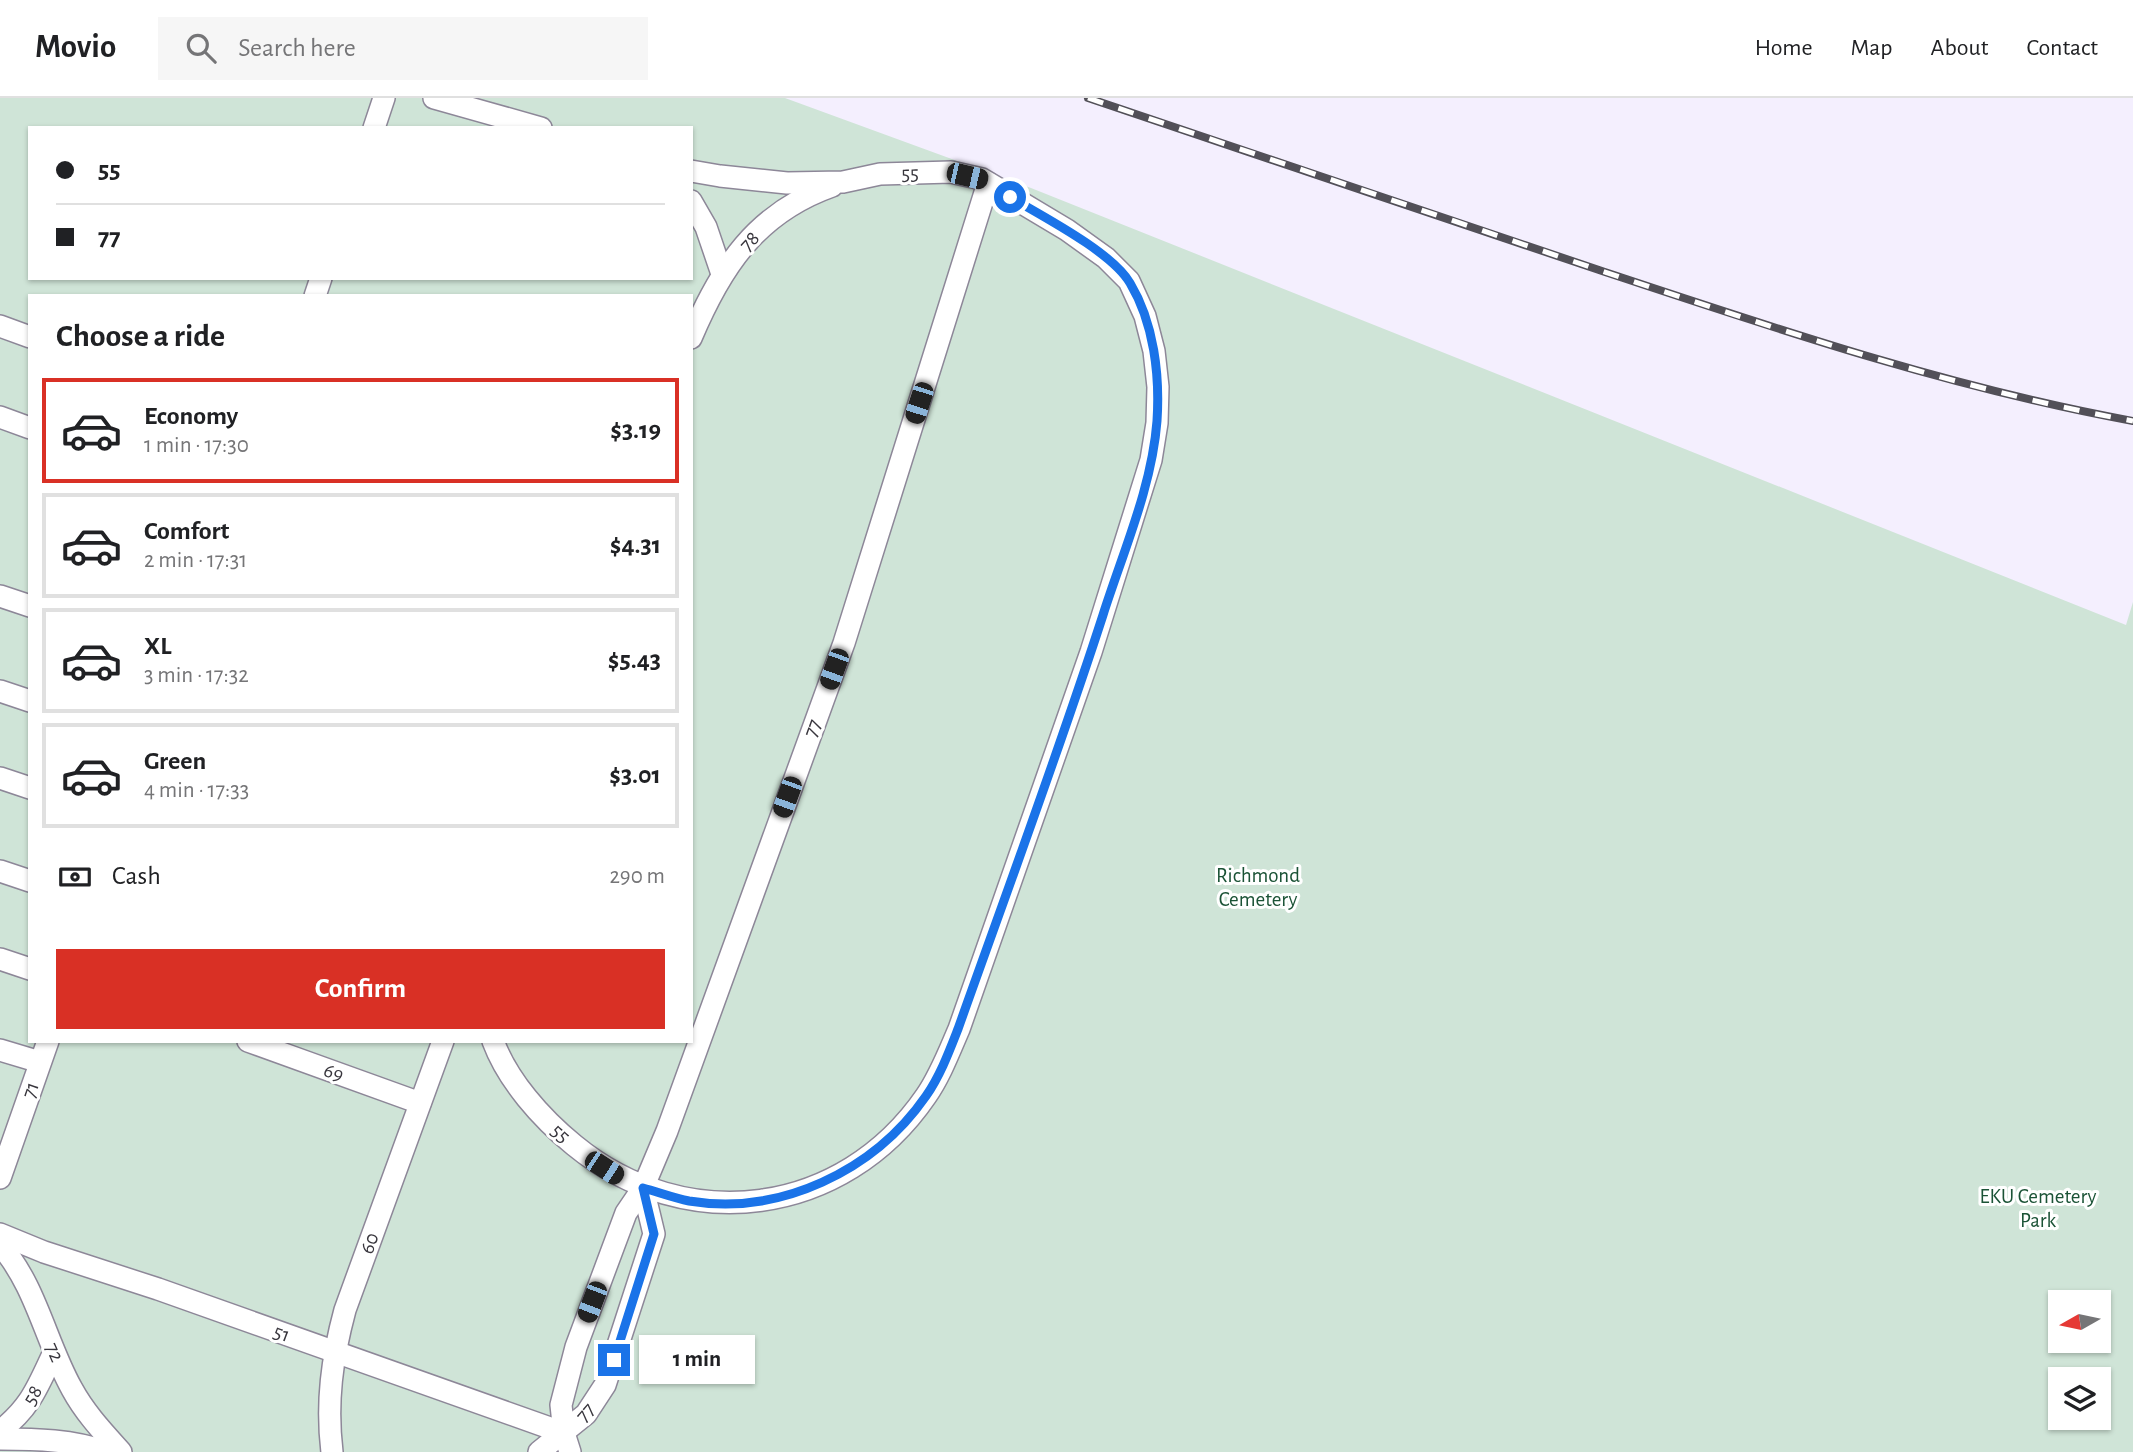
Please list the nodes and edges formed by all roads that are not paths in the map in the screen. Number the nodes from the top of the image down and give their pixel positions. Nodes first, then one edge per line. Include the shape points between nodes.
1 (384, 98) edge
2 (434, 98) edge
3 (375, 126) edge
4 (534, 126) edge
5 (693, 171) edge
6 (844, 182) junction
7 (988, 183) junction
8 (693, 204) edge
9 (722, 274) junction
10 (0, 326) edge
11 (693, 333) edge
12 (28, 336) edge
13 (0, 418) edge
14 (28, 427) edge
15 (0, 596) edge
16 (28, 605) edge
17 (0, 691) edge
18 (28, 700) edge
19 (0, 778) edge
20 (28, 787) edge
21 (0, 871) edge
22 (28, 880) edge
23 (0, 959) edge
24 (28, 968) edge
25 (47, 1043) edge
26 (254, 1043) edge
27 (442, 1043) edge
28 (494, 1043) edge
29 (0, 1050) edge
30 (40, 1062) junction
31 (420, 1103) junction
32 (0, 1178) edge
33 (643, 1188) junction
34 (0, 1234) edge
35 (0, 1245) edge
36 (334, 1351) junction
37 (54, 1352) junction
38 (0, 1431) edge
39 (0, 1439) edge
40 (567, 1443) edge
41 (107, 1452) edge
42 (121, 1452) edge
43 (332, 1452) edge
44 (539, 1452) edge

1 - 3 lane
2 - 4 lane
5 - 6 lane, 55 via 788,183
6 - 7 lane, 55 via 880,174 951,172
6 - 9 lane, 78 via 785,209 756,232
7 - 33 lane, 77 via 844,643
7 - 33 lane, 55 via 1067,230 1129,281 1154,351 1157,424 1151,460 1091,652 958,1029 927,1095 905,1122 855,1165 792,1194 722,1204 688,1201
8 - 9 lane
9 - 11 lane, 78
10 - 12 lane
13 - 14 lane
15 - 16 lane
17 - 18 lane
19 - 20 lane
21 - 22 lane
23 - 24 lane
25 - 30 lane, 71
26 - 31 lane, 69
27 - 31 lane, 60
28 - 33 lane, 55 via 514,1079 560,1134 589,1158
29 - 30 lane
30 - 32 lane, 71
31 - 36 lane, 60
33 - 40 lane, 77 via 626,1213 576,1347 562,1405
33 - 40 lane, 77 via 654,1234 610,1373
34 - 36 lane, 51
35 - 37 lane, 72 via 25,1282
36 - 40 lane, 51
36 - 43 lane, 60 via 329,1394
37 - 38 lane, 58 via 32,1399
37 - 42 lane, 72 via 91,1418
39 - 41 lane, 58 via 59,1441
40 - 44 lane

